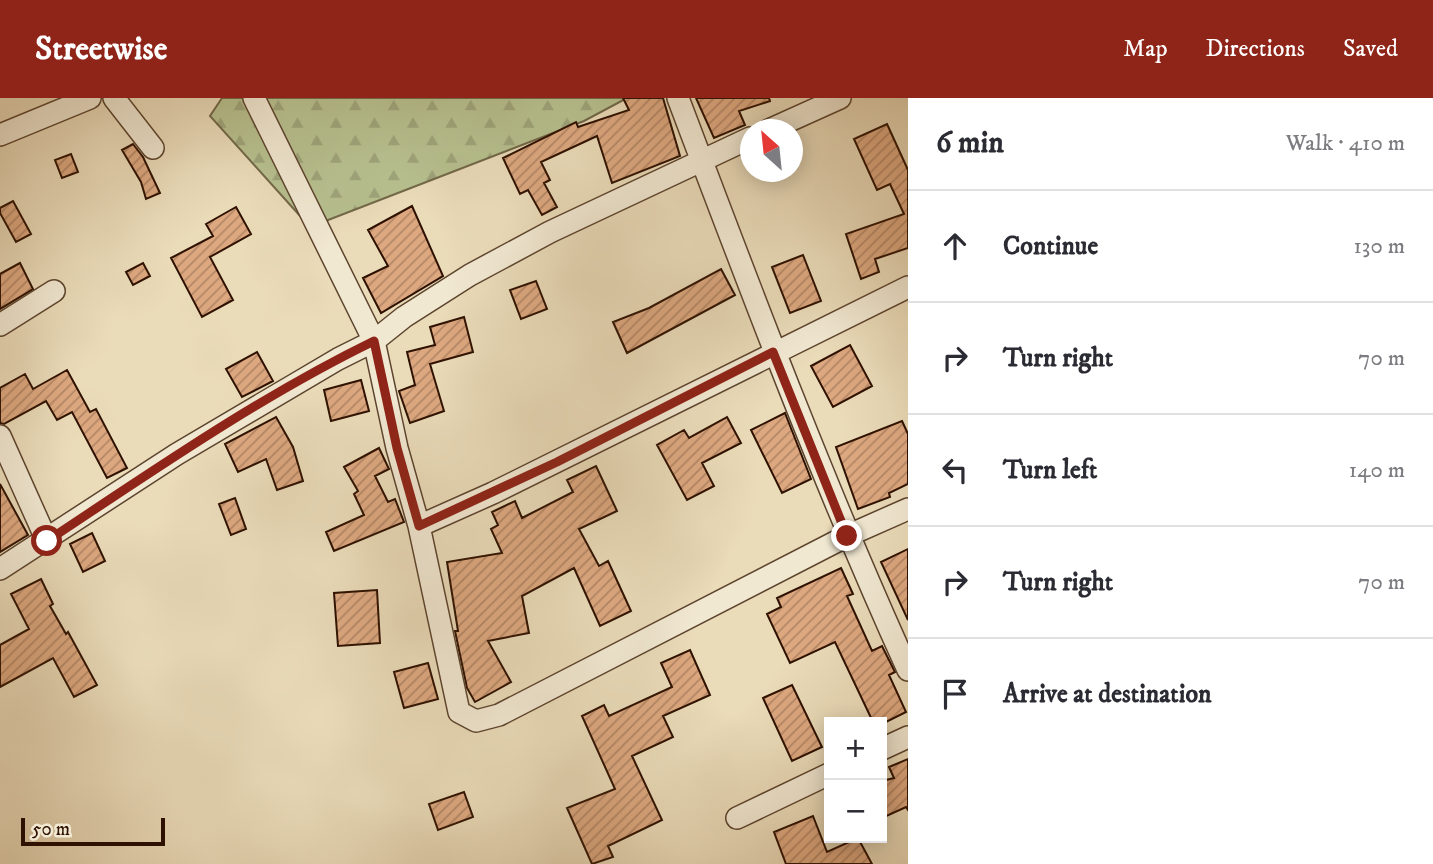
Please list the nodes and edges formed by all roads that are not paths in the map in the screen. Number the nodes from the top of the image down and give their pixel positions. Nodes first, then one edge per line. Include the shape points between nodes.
1 (90, 98) edge
2 (114, 98) edge
3 (254, 98) edge
4 (678, 98) edge
5 (840, 98) edge
6 (793, 119) edge
7 (4, 129) edge
8 (740, 143) edge
9 (153, 148) dead end
10 (701, 160) junction
11 (908, 287) edge
12 (54, 291) dead end
13 (0, 325) edge
14 (374, 341) junction
15 (773, 352) junction
16 (0, 436) edge
17 (908, 509) edge
18 (419, 526) junction
19 (847, 536) junction
20 (47, 541) junction
21 (0, 569) edge
22 (908, 670) edge
23 (908, 737) edge
24 (887, 748) edge
25 (824, 776) edge
26 (737, 818) dead end

1 - 7 street
2 - 9 street
3 - 14 street
4 - 10 street
5 - 6 street
8 - 10 street
10 - 14 street via 470,275
10 - 15 street
11 - 15 street
12 - 13 street
14 - 18 street
14 - 20 street via 177,454
15 - 18 street
15 - 19 street
16 - 20 street
17 - 19 street
18 - 19 street via 459,712 476,721 499,715
19 - 22 street
20 - 21 street
23 - 24 street
25 - 26 street

